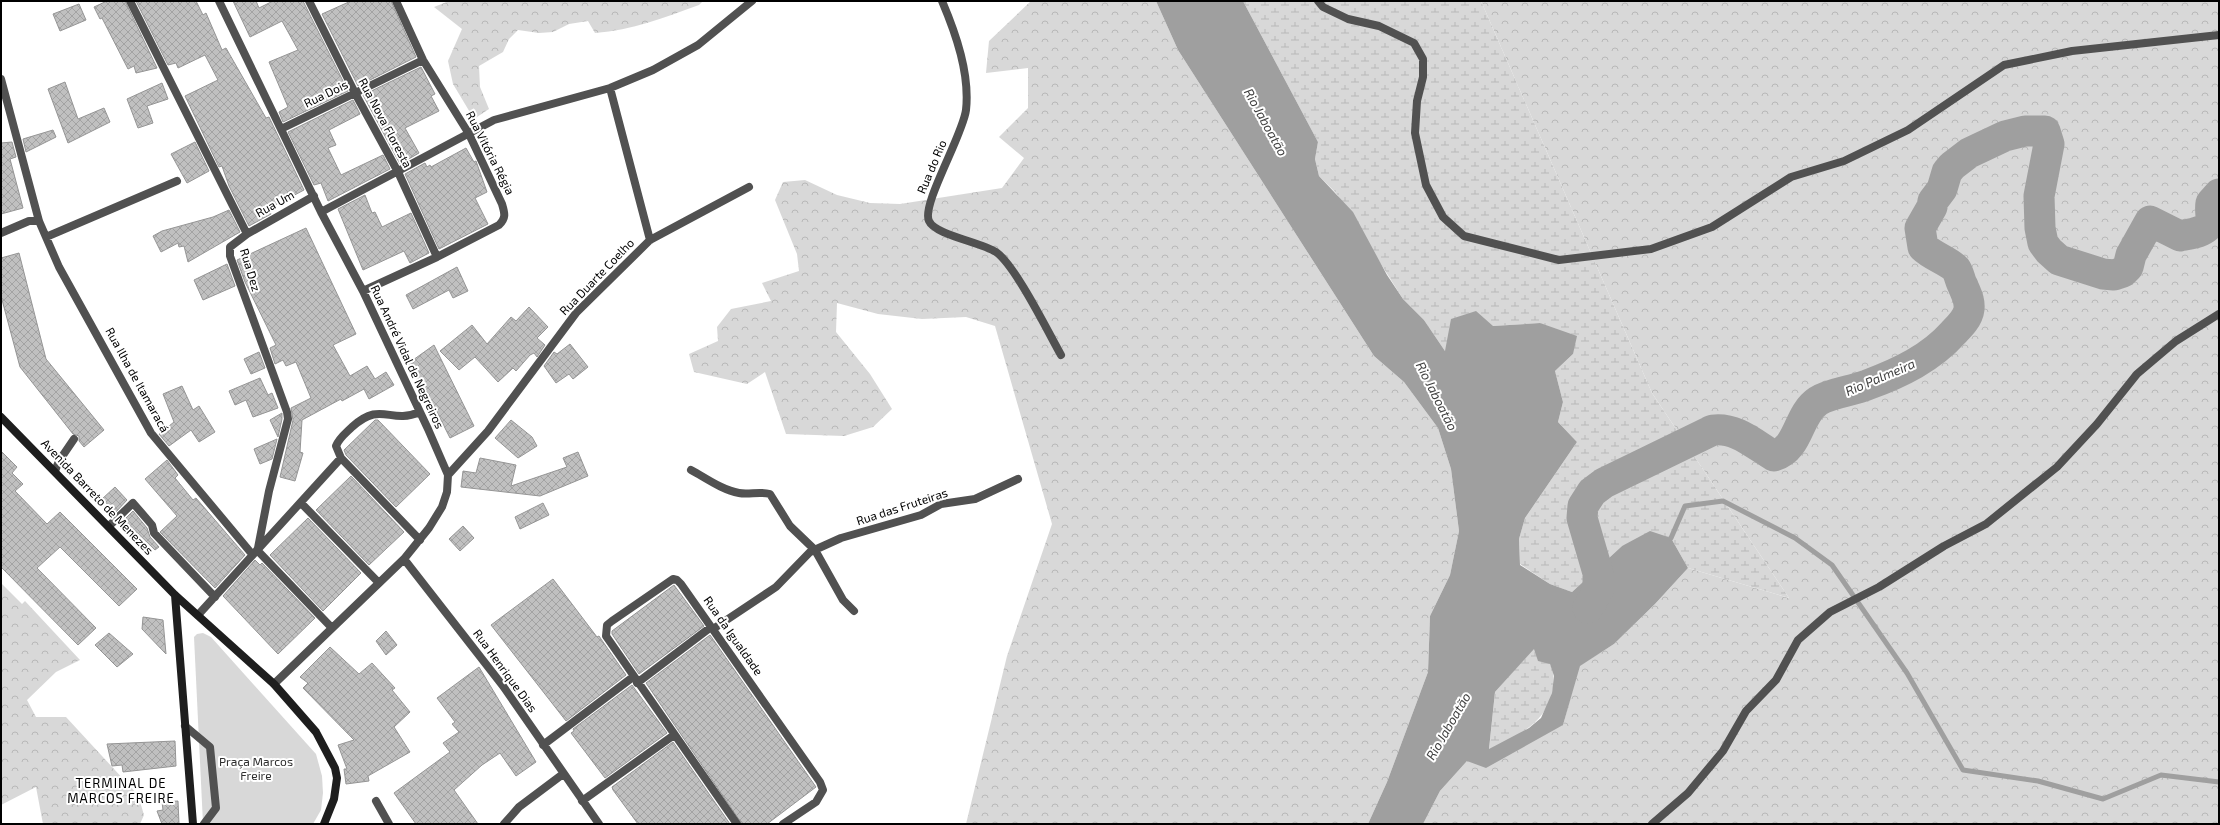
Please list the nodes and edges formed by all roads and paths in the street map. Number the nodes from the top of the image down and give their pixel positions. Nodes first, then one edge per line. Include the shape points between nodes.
1 (130, 1) edge
2 (219, 1) edge
3 (309, 1) edge
4 (396, 1) edge
5 (752, 1) edge
6 (942, 1) edge
7 (946, 1) edge
8 (1318, 1) edge
9 (946, 10) junction
10 (2219, 35) edge
11 (424, 60) junction
12 (1, 79) edge
13 (610, 88) junction
14 (355, 93) junction
15 (282, 129) junction
16 (470, 134) junction
17 (398, 172) junction
18 (177, 181) dead end
19 (748, 187) dead end
20 (314, 196) junction
21 (321, 212) junction
22 (39, 221) junction
23 (1, 233) edge
24 (247, 234) junction
25 (46, 237) junction
26 (650, 240) junction
27 (437, 257) junction
28 (363, 290) junction
29 (2219, 314) edge
30 (1061, 355) dead end
31 (420, 412) junction
32 (1, 417) edge
33 (74, 439) dead end
34 (341, 458) junction
35 (691, 470) dead end
36 (55, 471) junction
37 (448, 475) junction
38 (1018, 479) dead end
39 (301, 503) junction
40 (109, 526) junction
41 (420, 540) junction
42 (815, 550) junction
43 (256, 551) junction
44 (404, 559) junction
45 (379, 583) junction
46 (175, 595) junction
47 (215, 596) junction
48 (854, 611) dead end
49 (198, 615) junction
50 (332, 628) junction
51 (712, 628) junction
52 (635, 680) junction
53 (274, 684) junction
54 (186, 726) junction
55 (674, 735) junction
56 (543, 745) junction
57 (563, 774) junction
58 (376, 801) dead end
59 (582, 801) junction
60 (193, 824) edge
61 (204, 824) edge
62 (324, 824) edge
63 (389, 824) edge
64 (504, 824) edge
65 (599, 824) edge
66 (737, 824) edge
67 (783, 824) edge
68 (1652, 824) edge

1 - 24 street, Rua Dez
2 - 15 street, Rua André Vidal de Negreiros
3 - 14 street, Rua Nova Floresta
4 - 11 street, Rua Vitória Régia
5 - 13 street via 685,54
6 - 9 street, Rua do Rio
7 - 9 street
8 - 10 street via 1323,7 1348,19 1379,26 1414,42 1423,59 1415,133 1426,185 1443,217 1464,236 1560,260 1651,249 1712,227 1791,177 1844,161 1908,130 2004,65 2072,51
9 - 30 street, Rua do Rio via 966,83 966,110 953,150 932,194 928,220 935,229 997,253 1012,269
11 - 14 street, Rua Dois
11 - 16 street, Rua Vitória Régia
12 - 22 street, Rua Ilha de Itamaracá
13 - 16 street via 494,120
13 - 26 street
14 - 15 street, Rua Dois
14 - 17 street, Rua Nova Floresta
15 - 20 street, Rua André Vidal de Negreiros
16 - 17 street
16 - 27 street, Rua Vitória Régia via 502,204 504,220
17 - 21 street
17 - 27 street, Rua Nova Floresta
18 - 25 street
19 - 26 street, Rua Duarte Coelho
20 - 21 street, Rua André Vidal de Negreiros
20 - 24 street, Rua Um
21 - 28 street, Rua André Vidal de Negreiros
22 - 23 street via 28,221
22 - 25 street, Rua Ilha de Itamaracá
24 - 43 street, Rua Dez via 230,247 230,256 282,396 288,419
25 - 43 street, Rua Ilha de Itamaracá via 59,267 150,433
26 - 37 street, Rua Duarte Coelho via 576,313 488,430
27 - 28 street, Rua Vitória Régia
28 - 31 street, Rua André Vidal de Negreiros
29 - 68 street via 2176,341 2137,374 2098,424 2057,467 1986,524 1830,612 1798,640 1776,680 1746,711 1723,752 1688,794
31 - 34 street via 406,417 377,413 363,417 337,443 336,450
31 - 37 street, Rua André Vidal de Negreiros
32 - 36 main road, Avenida Barreto de Menezes
33 - 36 street
34 - 39 street
34 - 41 street
35 - 42 street via 717,485 739,493 760,491 770,494 790,526
36 - 40 main road, Avenida Barreto de Menezes
37 - 41 street, Rua André Vidal de Negreiros via 447,492 442,507
38 - 42 street, Rua das Fruteiras via 976,499 941,504 921,515 841,538
39 - 43 street
39 - 45 street
40 - 46 main road, Avenida Barreto de Menezes
40 - 47 street via 130,504 133,504 152,525 154,533
41 - 44 street, Rua André Vidal de Negreiros
42 - 48 street via 843,600
42 - 51 street, Rua das Fruteiras via 776,587
43 - 47 street
43 - 50 street, Rua Ilha de Itamaracá
44 - 45 street, Rua André Vidal de Negreiros
44 - 56 street, Rua Henrique Dias via 503,686
45 - 50 street, Rua André Vidal de Negreiros
46 - 49 main road, Avenida Barreto de Menezes
46 - 54 main road
47 - 49 street
49 - 53 main road, Avenida Barreto de Menezes
50 - 53 street, Rua André Vidal de Negreiros
51 - 52 street, Rua das Fruteiras
51 - 52 street, Rua da Igualdade via 681,584 673,579 607,625 606,636
51 - 67 street, Rua da Igualdade via 822,787 822,795 816,802
52 - 55 street
52 - 56 street, Rua das Fruteiras
53 - 62 main road, Avenida Barreto de Menezes via 316,732 335,768 336,792
54 - 60 main road
54 - 61 street via 210,747 216,808
55 - 59 street
55 - 66 street
56 - 57 street, Rua Henrique Dias
57 - 59 street, Rua Henrique Dias
57 - 64 street via 518,807
58 - 63 street
59 - 65 street, Rua Henrique Dias

